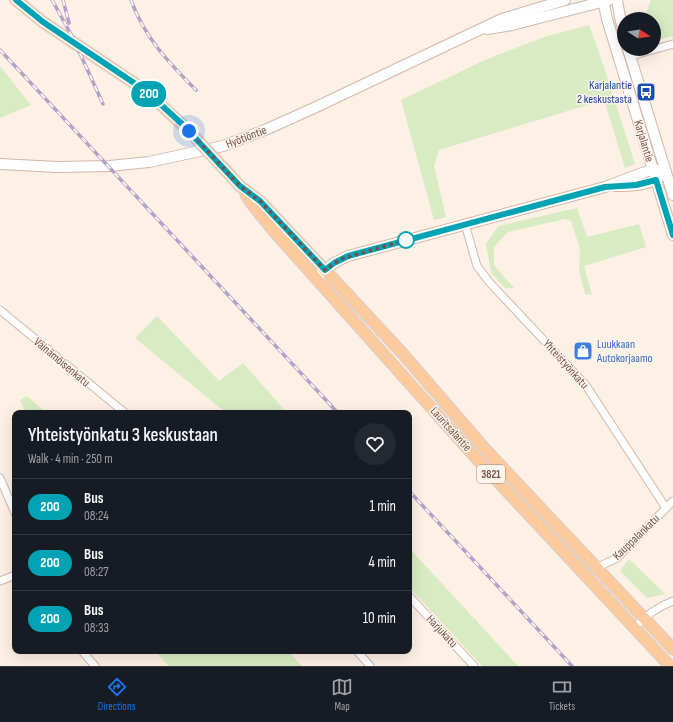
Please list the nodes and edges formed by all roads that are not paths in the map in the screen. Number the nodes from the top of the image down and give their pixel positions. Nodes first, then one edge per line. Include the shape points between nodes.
1 (16, 0) edge
2 (565, 0) edge
3 (617, 0) edge
4 (605, 1) edge
5 (619, 12) edge
6 (473, 32) junction
7 (673, 44) edge
8 (661, 47) edge
9 (631, 56) edge
10 (0, 164) edge
11 (653, 169) junction
12 (666, 172) junction
13 (656, 180) junction
14 (240, 186) junction
15 (605, 187) junction
16 (673, 195) edge
17 (465, 224) junction
18 (673, 235) edge
19 (325, 270) junction
20 (316, 278) junction
21 (0, 310) edge
22 (120, 410) edge
23 (0, 478) edge
24 (673, 501) edge
25 (12, 506) edge
26 (666, 508) junction
27 (596, 568) junction
28 (12, 575) edge
29 (0, 581) edge
30 (412, 599) edge
31 (673, 601) edge
32 (643, 618) junction
33 (635, 627) junction
34 (673, 648) edge
35 (85, 654) edge
36 (359, 654) edge
37 (95, 666) edge
38 (370, 666) edge
39 (474, 666) edge
40 (670, 666) edge

1 - 14 main road, Lauritsalantie / 3821, bridge via 43,22 146,91 189,131
2 - 6 main road, Hyötiöntie via 502,19
3 - 5 main road
4 - 6 main road, Hyötiöntie via 512,25
4 - 11 main road, Karjalantie
6 - 10 main road, Hyötiöntie via 314,108 223,146 149,162 110,166
7 - 8 street
9 - 12 main road, Karjalantie
11 - 12 main road
11 - 13 main road, Karjalantie
11 - 15 main road
12 - 13 main road
12 - 16 main road, Karjalantie
13 - 15 main road via 636,185
13 - 18 main road, Karjalantie
14 - 19 main road, Lauritsalantie via 260,201
14 - 20 main road, Lauritsalantie / 3821 via 255,208
15 - 17 main road
17 - 19 main road via 348,256
17 - 26 street, Yhteistyönkatu via 477,266 586,384
19 - 20 main road
19 - 27 main road, Lauritsalantie
20 - 33 main road, Lauritsalantie / 3821 via 476,458
21 - 22 street, Väinämöisenkatu
23 - 25 street
24 - 26 street, Kauppalankatu
26 - 27 street, Kauppalankatu via 617,558
27 - 32 main road, Lauritsalantie
28 - 29 street
30 - 39 street, Harjukatu
31 - 32 street
32 - 33 street
32 - 34 main road, Lauritsalantie
33 - 40 main road, Lauritsalantie / 3821
35 - 37 street
36 - 38 street

